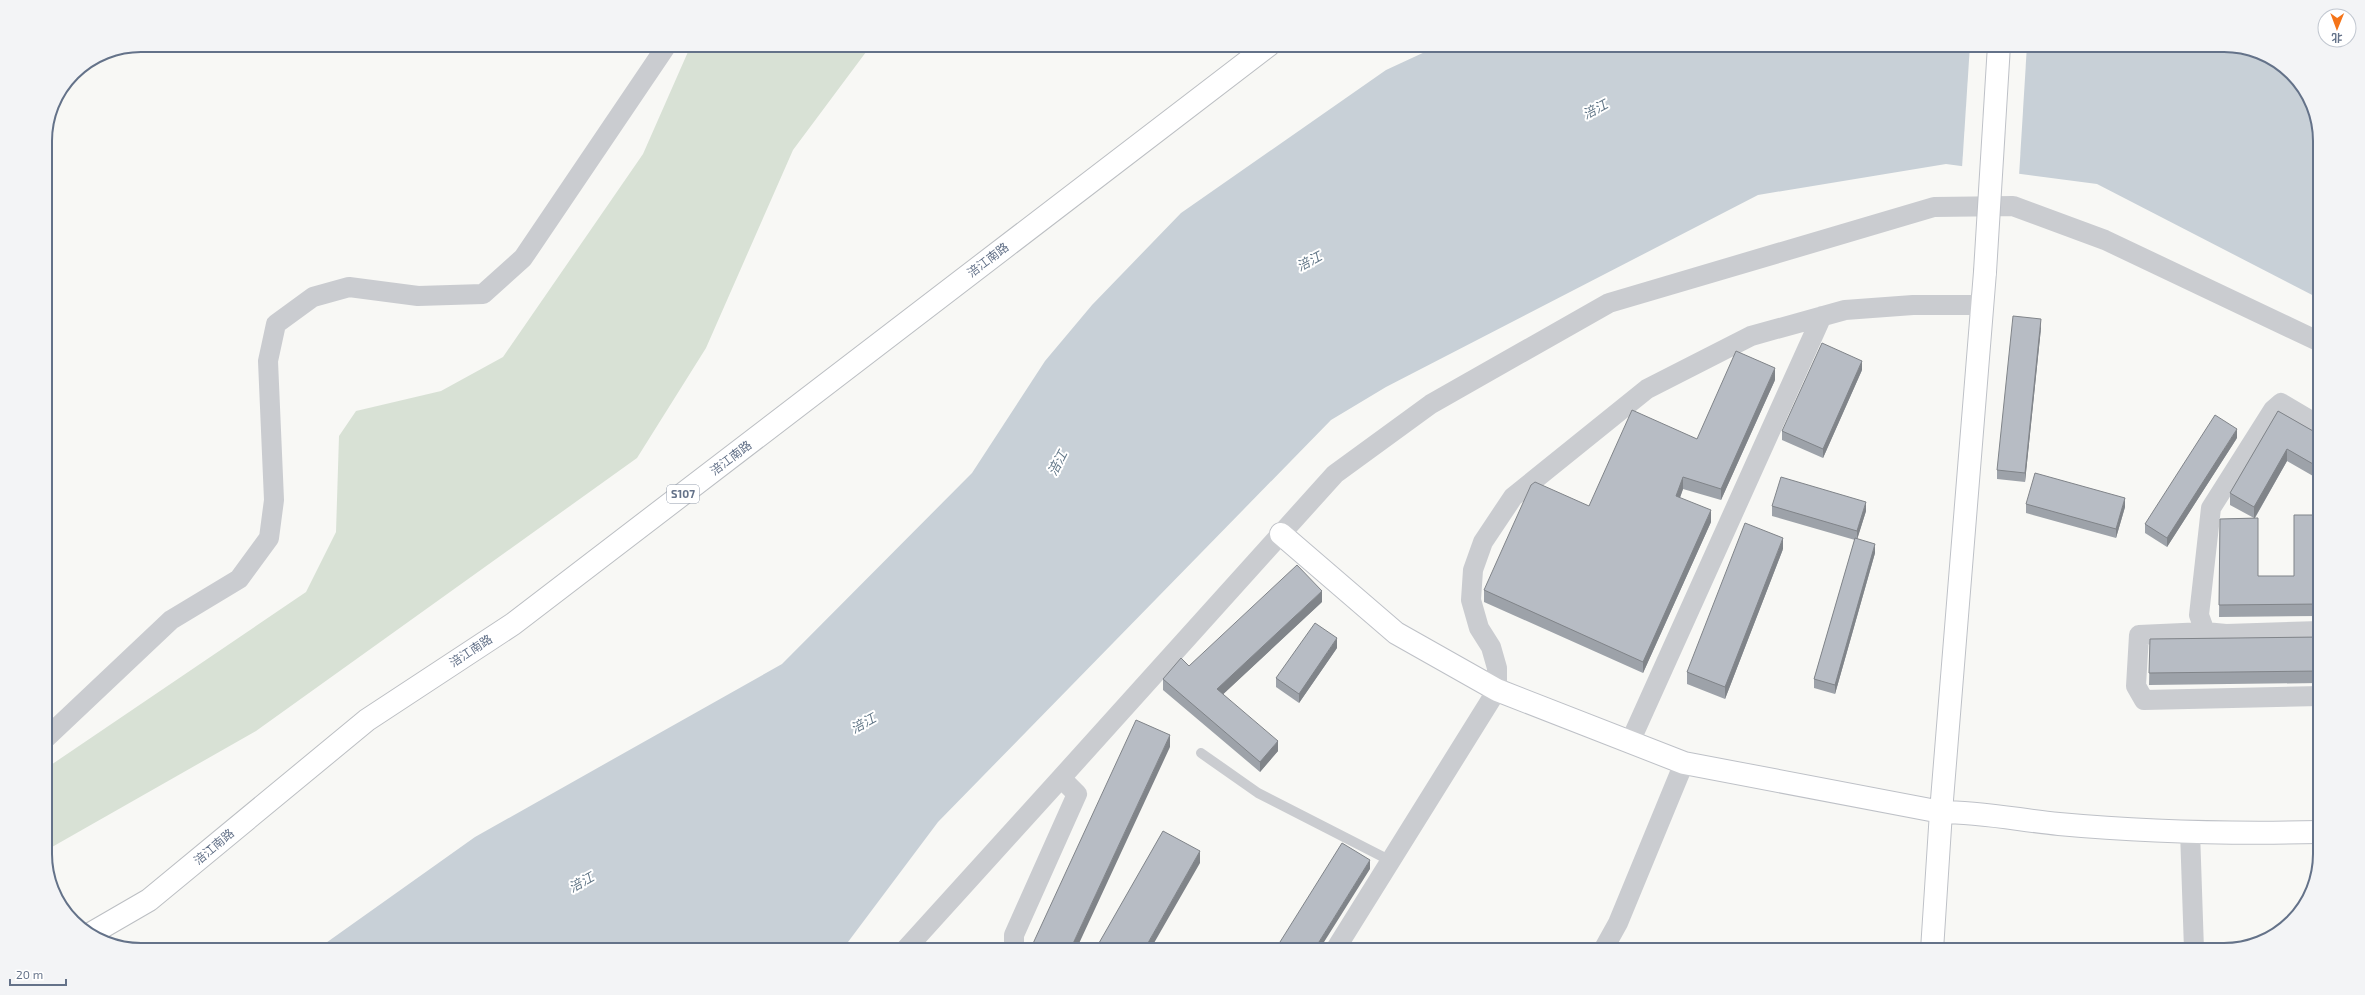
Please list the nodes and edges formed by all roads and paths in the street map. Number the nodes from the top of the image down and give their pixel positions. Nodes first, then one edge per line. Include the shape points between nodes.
1 (662, 52) edge
2 (1260, 52) edge
3 (1999, 52) edge
4 (1982, 305) junction
5 (1822, 316) junction
6 (2313, 339) edge
7 (2313, 422) edge
8 (1281, 534) junction
9 (2313, 631) edge
10 (2205, 632) junction
11 (1497, 690) junction
12 (2313, 696) edge
13 (52, 732) edge
14 (1630, 742) junction
15 (1201, 753) dead end
16 (1684, 763) junction
17 (1061, 778) junction
18 (1941, 812) junction
19 (2190, 831) junction
20 (2313, 832) edge
21 (1391, 861) junction
22 (96, 931) edge
23 (1014, 942) edge
24 (911, 943) edge
25 (1339, 943) edge
26 (1607, 943) edge
27 (1932, 943) edge
28 (2194, 943) edge

1 - 13 street via 523,258 483,294 418,296 349,287 312,297 276,324 268,361 274,500 269,538 239,579 170,620
2 - 22 street, 涪江南路 / S107 via 513,624 367,720 149,900
3 - 4 street, bridge
4 - 5 street via 1906,305 1845,310
4 - 18 street
5 - 11 street via 1751,336 1647,389 1513,497 1483,542 1473,570 1471,600 1479,628 1491,647 1497,668
5 - 14 street
6 - 8 street via 2105,240 2013,206 1934,207 1610,303 1431,404 1335,474
7 - 10 street via 2281,403 2273,410 2211,508 2199,615
8 - 11 street via 1396,633
8 - 17 street
9 - 10 street via 2226,634
10 - 12 street via 2139,635 2136,686 2144,700
11 - 14 street
11 - 21 street
14 - 16 street
15 - 21 lane via 1258,793
16 - 18 street
16 - 26 street via 1618,923
17 - 23 street via 1077,794
17 - 24 street
18 - 19 street via 1976,812 2082,825
18 - 27 street
19 - 20 street
19 - 28 street
21 - 25 street

